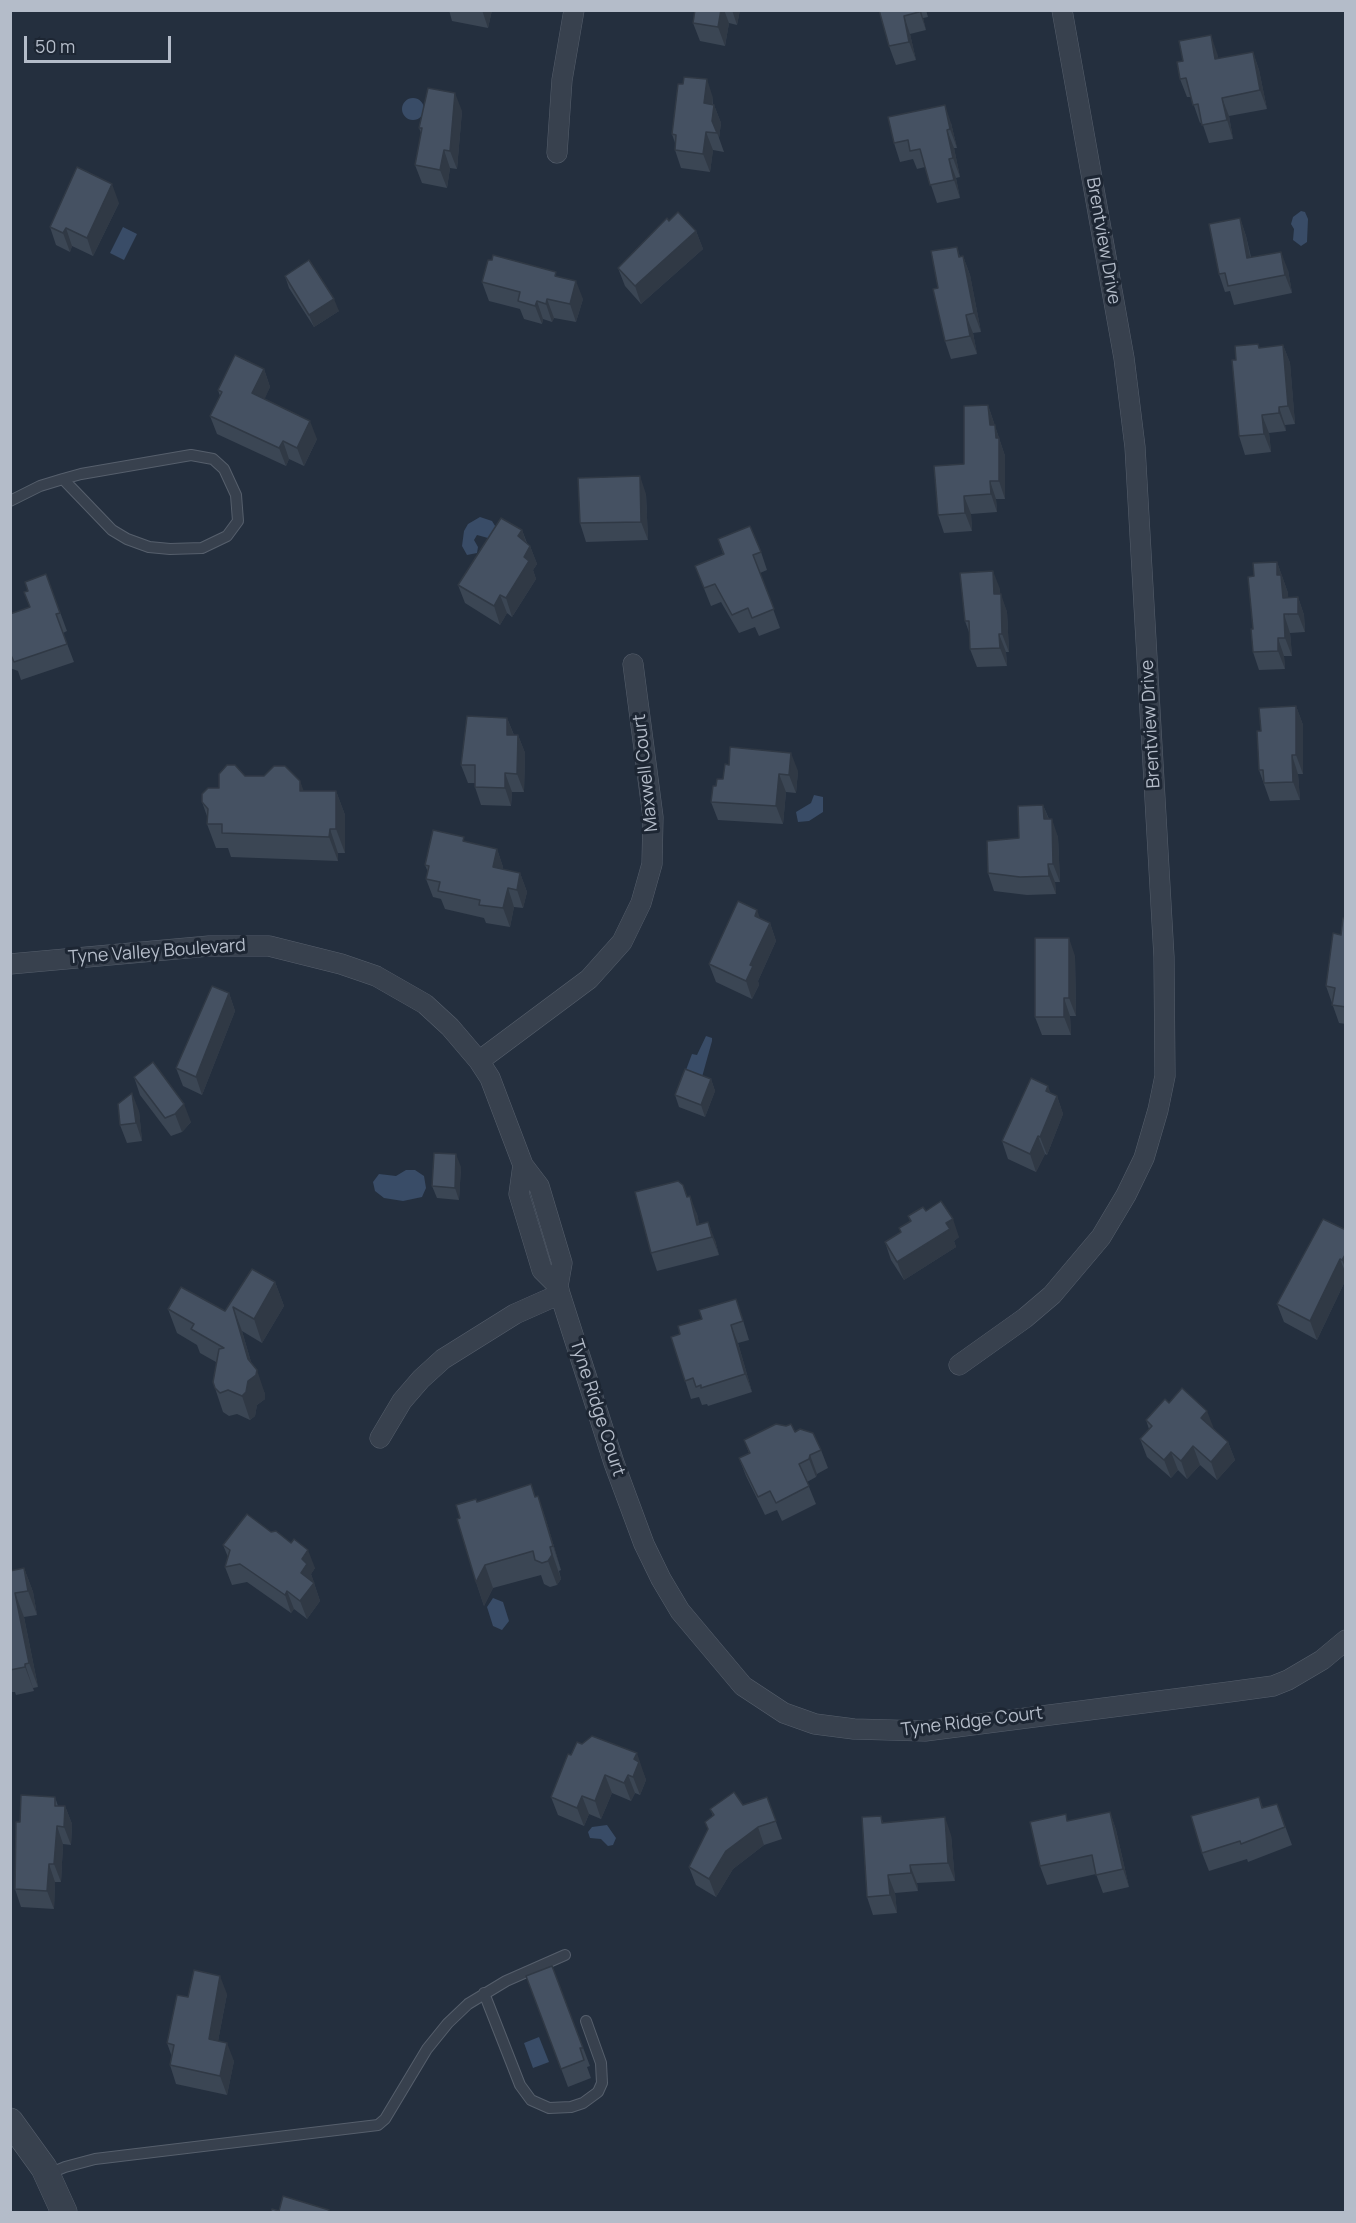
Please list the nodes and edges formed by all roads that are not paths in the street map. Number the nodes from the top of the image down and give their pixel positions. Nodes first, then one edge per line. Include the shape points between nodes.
1 (574, 10) edge
2 (1062, 10) edge
3 (557, 153) dead end
4 (63, 479) junction
5 (10, 501) edge
6 (633, 664) dead end
7 (10, 964) edge
8 (479, 1061) junction
9 (559, 1290) junction
10 (959, 1365) dead end
11 (380, 1438) dead end
12 (1346, 1640) edge
13 (565, 1955) dead end
14 (484, 1993) junction
15 (586, 2021) dead end
16 (10, 2121) edge
17 (48, 2174) junction
18 (64, 2212) edge

1 - 3 street via 562,81
2 - 10 street, Brentview Drive via 1124,358 1136,447 1164,957 1165,1076 1144,1158 1101,1237 1052,1295
4 - 4 lane via 166,458 205,456 224,469 236,495 238,521 227,536 202,548 150,547 112,530
4 - 5 lane
6 - 8 street, Maxwell Court via 653,817 652,864 641,903 621,942 589,979
7 - 8 street, Tyne Valley Boulevard via 209,946 255,944 288,949 367,973 404,991 450,1027
8 - 9 street, Tyne Valley Boulevard via 501,1104 523,1165 519,1194 542,1270
9 - 11 street via 443,1359 402,1401
9 - 12 street, Tyne Ridge Court via 614,1463 661,1579 680,1611 743,1686 784,1713 815,1724 854,1729 926,1731 1229,1692 1288,1680
13 - 14 lane
14 - 15 lane via 520,2085 531,2100 549,2108 583,2103 602,2084 602,2063
14 - 17 lane via 436,2036 378,2125 95,2159
16 - 17 street
17 - 18 street

